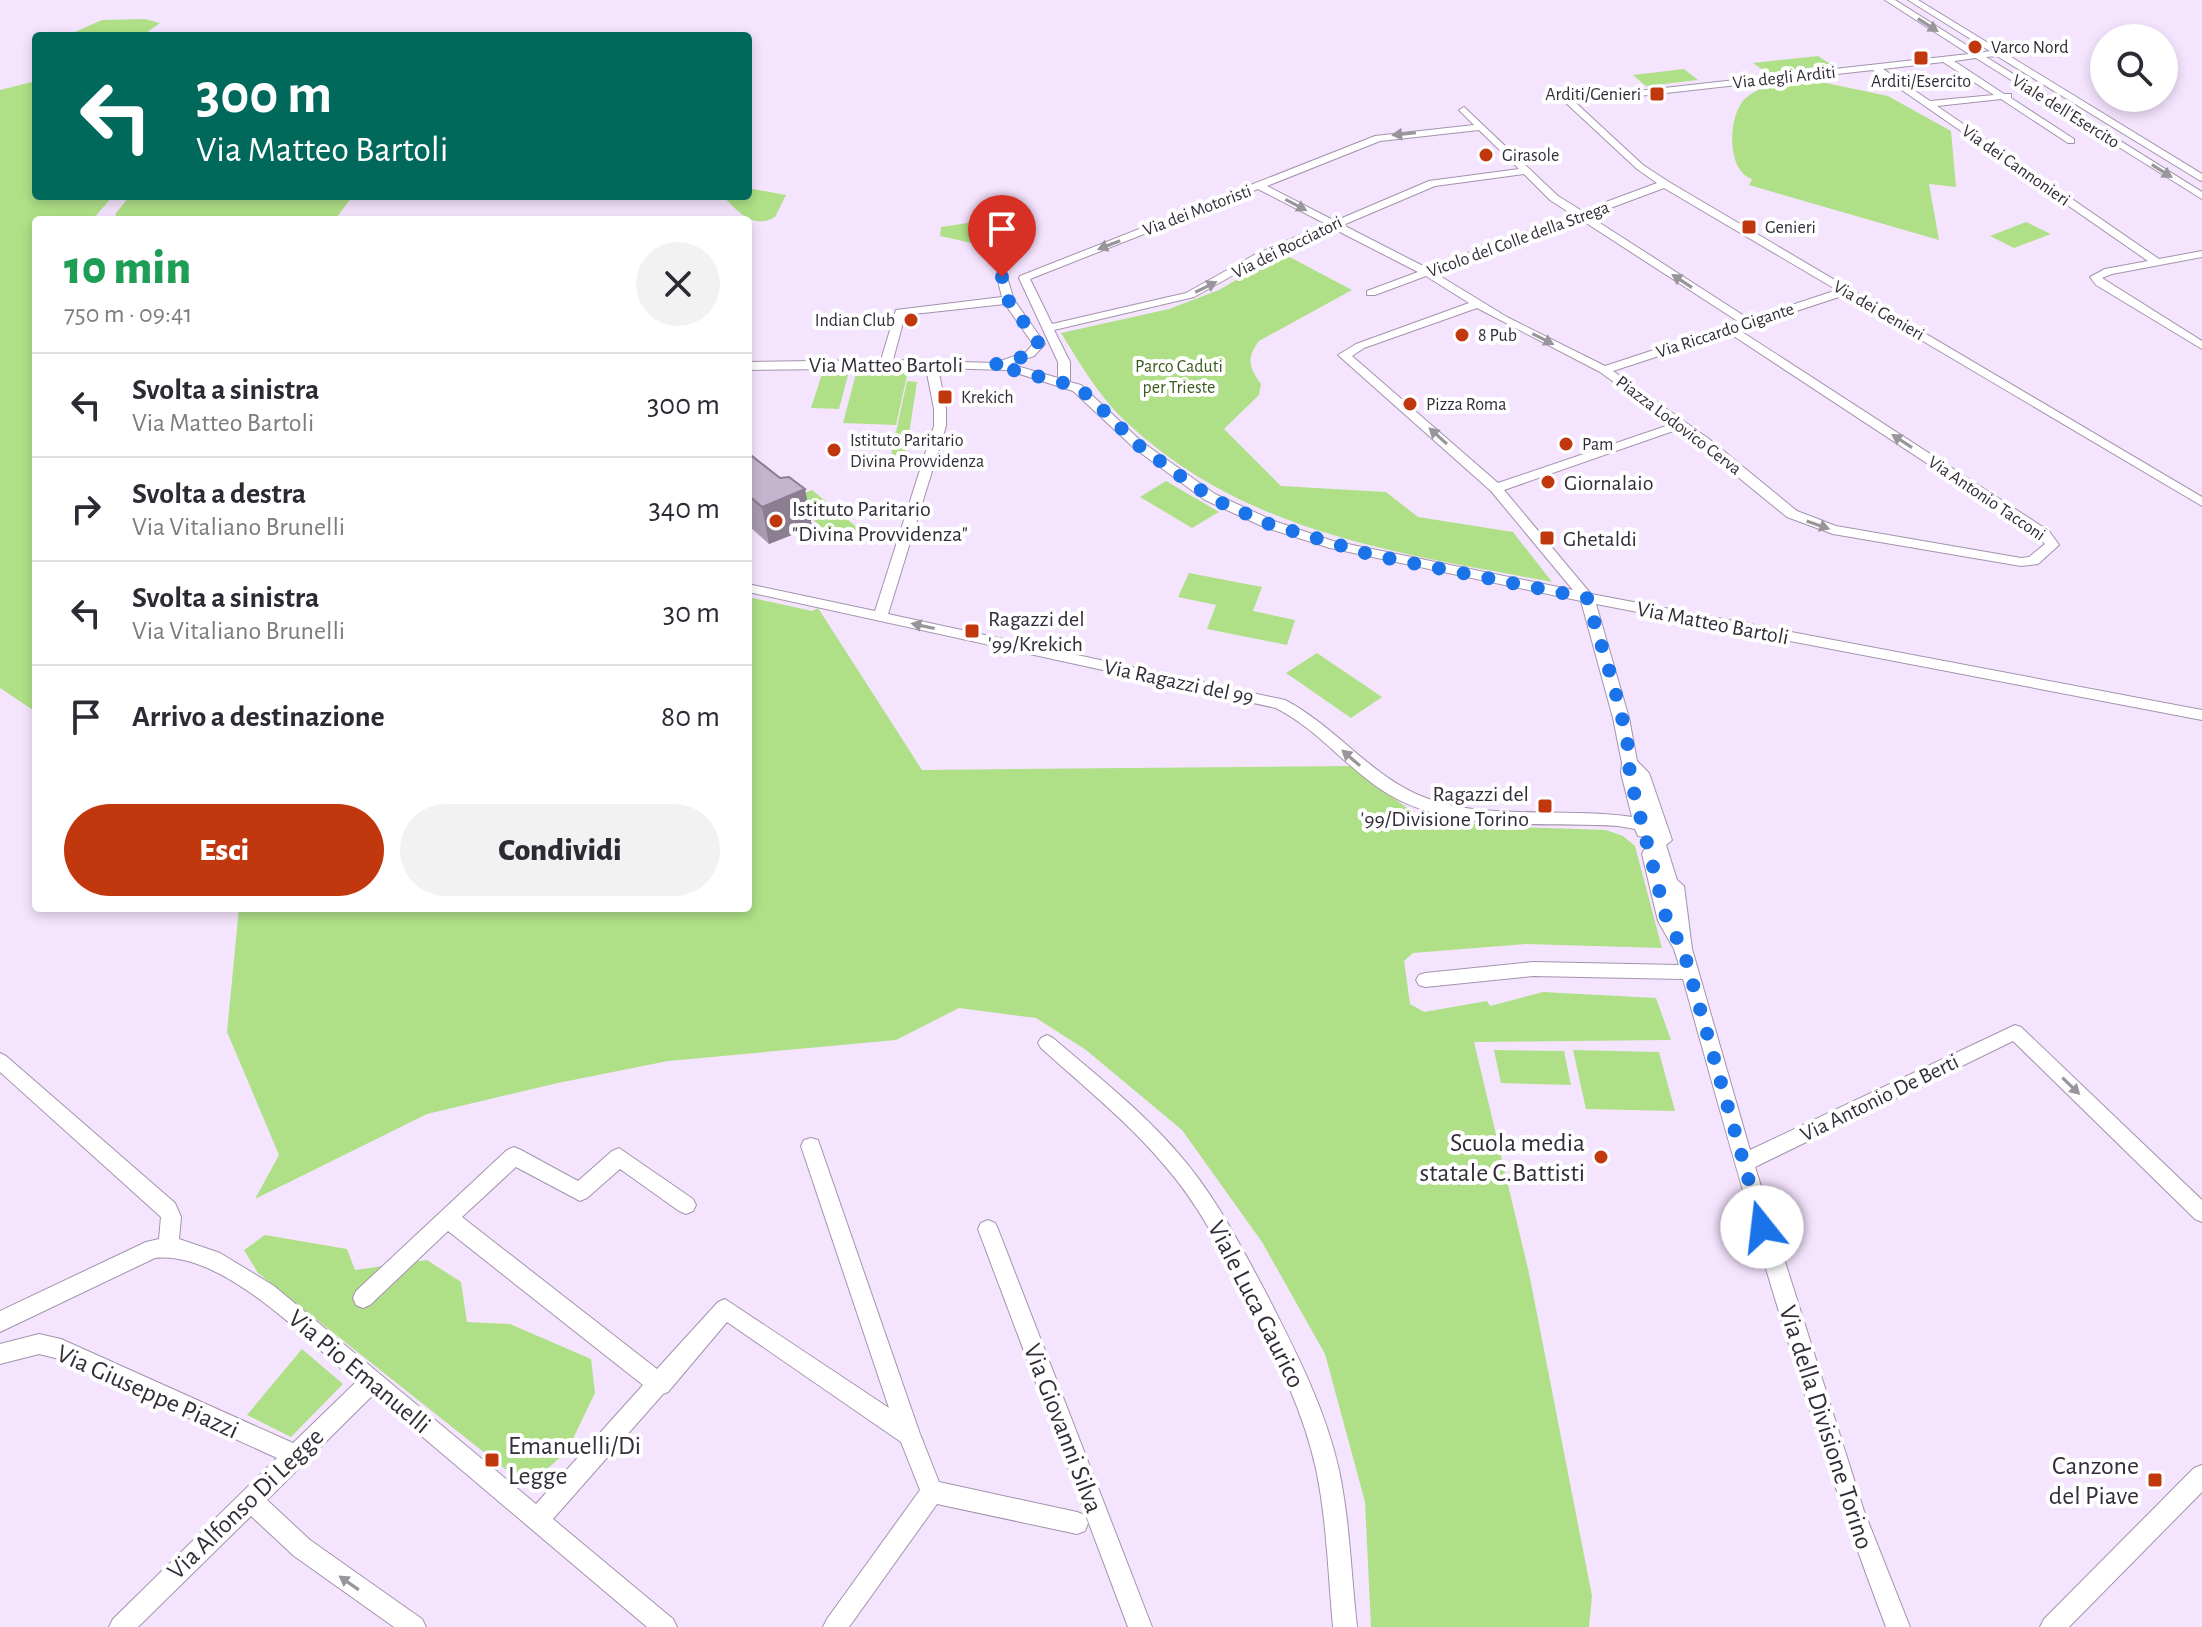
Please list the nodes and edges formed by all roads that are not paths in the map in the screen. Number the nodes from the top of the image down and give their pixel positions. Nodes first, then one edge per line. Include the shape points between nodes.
1 (1889, 0) edge
2 (1912, 0) edge
3 (1999, 53) junction
4 (1976, 55) junction
5 (1945, 59) junction
6 (1875, 67) junction
7 (2037, 93) junction
8 (2004, 97) junction
9 (2076, 100) junction
10 (1569, 101) joint
11 (2054, 103) junction
12 (1929, 104) junction
13 (1464, 110) dead end
14 (1482, 127) junction
15 (2092, 127) junction
16 (2057, 131) junction
17 (2071, 141) dead end
18 (2157, 150) junction
19 (2134, 154) junction
20 (1525, 171) junction
21 (2202, 178) edge
22 (1665, 184) junction
23 (1260, 186) junction
24 (2202, 196) edge
25 (1582, 216) junction
26 (1333, 224) junction
27 (2202, 254) edge
28 (2157, 262) junction
29 (1426, 272) junction
30 (1002, 277) dead end
31 (1846, 291) junction
32 (1371, 293) dead end
33 (1008, 300) junction
34 (1477, 304) junction
35 (1748, 323) junction
36 (1049, 328) junction
37 (1730, 329) junction
38 (2202, 346) edge
39 (886, 363) junction
40 (931, 364) junction
41 (993, 365) junction
42 (752, 366) edge
43 (1604, 370) junction
44 (1064, 382) junction
45 (1680, 425) junction
46 (1754, 481) joint
47 (1496, 488) junction
48 (2195, 492) edge
49 (2202, 502) edge
50 (752, 589) edge
51 (1587, 598) junction
52 (880, 617) junction
53 (2202, 715) edge
54 (1630, 763) junction
55 (1642, 824) junction
56 (1677, 895) junction
57 (1683, 949) junction
58 (1690, 972) junction
59 (1425, 980) dead end
60 (1047, 1043) dead end
61 (0, 1061) edge
62 (811, 1146) dead end
63 (1743, 1163) junction
64 (686, 1205) dead end
65 (2202, 1213) edge
66 (447, 1218) junction
67 (988, 1229) dead end
68 (168, 1247) junction
69 (363, 1298) dead end
70 (0, 1322) edge
71 (0, 1354) edge
72 (371, 1382) junction
73 (660, 1385) junction
74 (909, 1434) junction
75 (295, 1455) junction
76 (2202, 1476) edge
77 (932, 1492) junction
78 (249, 1499) junction
79 (537, 1520) junction
80 (1077, 1523) dead end
81 (121, 1627) edge
82 (414, 1627) edge
83 (665, 1627) edge
84 (835, 1627) edge
85 (1140, 1627) edge
86 (1345, 1627) edge
87 (1898, 1627) edge
88 (2052, 1627) edge

1 -> 4 street, Viale dell'Esercito
2 - 3 street, Viale dell'Esercito
3 - 4 street, Via degli Arditi
3 - 9 street, Viale dell'Esercito
4 - 5 street, Via degli Arditi
4 - 7 street, Viale dell'Esercito
5 - 6 street, Via degli Arditi
5 - 8 street
6 - 10 street, Via degli Arditi
6 - 12 street, Via dei Cannonieri
7 - 8 street
7 - 11 street, Viale dell'Esercito
8 - 12 street
8 - 16 street
9 - 11 street
9 - 18 street, Viale dell'Esercito
10 - 22 street, Via dei Genieri
11 - 15 street, Viale dell'Esercito
12 - 28 street, Via dei Cannonieri
13 - 14 street
14 - 20 street
14 -> 23 street, Via dei Motoristi via 1381,137
15 - 16 street
15 - 19 street, Viale dell'Esercito
16 - 17 street
18 - 19 street
18 - 21 street, Viale dell'Esercito
19 -> 24 street, Viale dell'Esercito
20 - 25 street
20 - 26 street, Via dei Rocciatori via 1441,181
22 - 25 street, Vicolo del Colle della Strega
22 - 31 street, Via dei Genieri
23 -> 26 street, Piazza Lodovico Cerva
23 -> 36 street, Via dei Motoristi via 1024,278
25 - 29 street, Vicolo del Colle della Strega
35 -> 25 street
26 - 29 street, Piazza Lodovico Cerva
36 -> 26 street, Via dei Rocciatori via 1190,295
27 - 28 street
28 - 38 street via 2109,271 2095,279
29 - 32 street, Vicolo del Colle della Strega
29 - 34 street, Piazza Lodovico Cerva
30 - 33 street
31 - 35 street, Via Riccardo Gigante
31 - 48 street, Via dei Genieri
33 - 39 street via 900,312
33 - 41 street via 1039,347
34 -> 43 street, Piazza Lodovico Cerva
47 -> 34 street via 1344,355
35 - 37 street, Via Riccardo Gigante
36 - 44 street, Via dei Motoristi via 1064,362
37 - 43 street, Via Riccardo Gigante
46 -> 37 street, Via Antonio Tacconi via 1798,517 1833,530 2021,562 2033,561 2052,545 2044,534
39 - 40 street, Via Matteo Bartoli
39 - 42 street, Via Matteo Bartoli
40 - 41 street, Via Matteo Bartoli
40 - 52 street via 940,426
41 - 44 street, Via Matteo Bartoli
43 - 45 street, Piazza Lodovico Cerva
44 - 51 street, Via Matteo Bartoli via 1089,396 1138,445 1194,486 1257,519 1360,552
45 - 46 street, Piazza Lodovico Cerva
45 - 47 street
47 - 51 street
48 - 49 street, Via dei Genieri
50 - 52 street, Via Ragazzi del 99
51 - 53 street, Via Matteo Bartoli
51 - 54 street, Via della Divisione Torino
55 -> 52 street, Via Ragazzi del 99 via 1469,813 1428,805 1386,784 1315,723 1280,704
54 - 55 street, Via della Divisione Torino
54 - 56 street, Via della Divisione Torino via 1641,773 1658,815
55 - 56 street via 1652,828
55 - 57 street, Via della Divisione Torino via 1667,921
56 - 57 street, Via della Divisione Torino
57 - 58 street, Via della Divisione Torino
58 - 59 street via 1533,969
58 - 63 street, Via della Divisione Torino
60 - 86 street, Viale Luca Gaurico via 1150,1135 1187,1178 1254,1291 1319,1443 1332,1493
61 - 68 street via 168,1209
62 - 74 street
63 -> 65 street, Via Antonio De Berti via 2015,1032
63 - 87 street, Via della Divisione Torino via 1853,1511
64 - 66 street via 619,1157 580,1192 514,1156
66 - 69 street
66 - 73 street
67 - 85 street, Via Giovanni Silva
68 - 70 street via 132,1257
68 - 72 street, Via Pio Emanuelli via 194,1252 253,1284
71 - 75 street, Via Giuseppe Piazzi via 39,1344 61,1349
72 - 75 street, Via Alfonso Di Legge
72 - 79 street, Via Pio Emanuelli
73 - 74 street via 725,1309
73 - 79 street
74 - 77 street
75 - 78 street, Via Alfonso Di Legge
76 - 88 street
77 - 80 street
77 - 84 street
78 - 81 street, Via Alfonso Di Legge
82 -> 78 street via 302,1548
79 - 83 street, Via Pio Emanuelli

